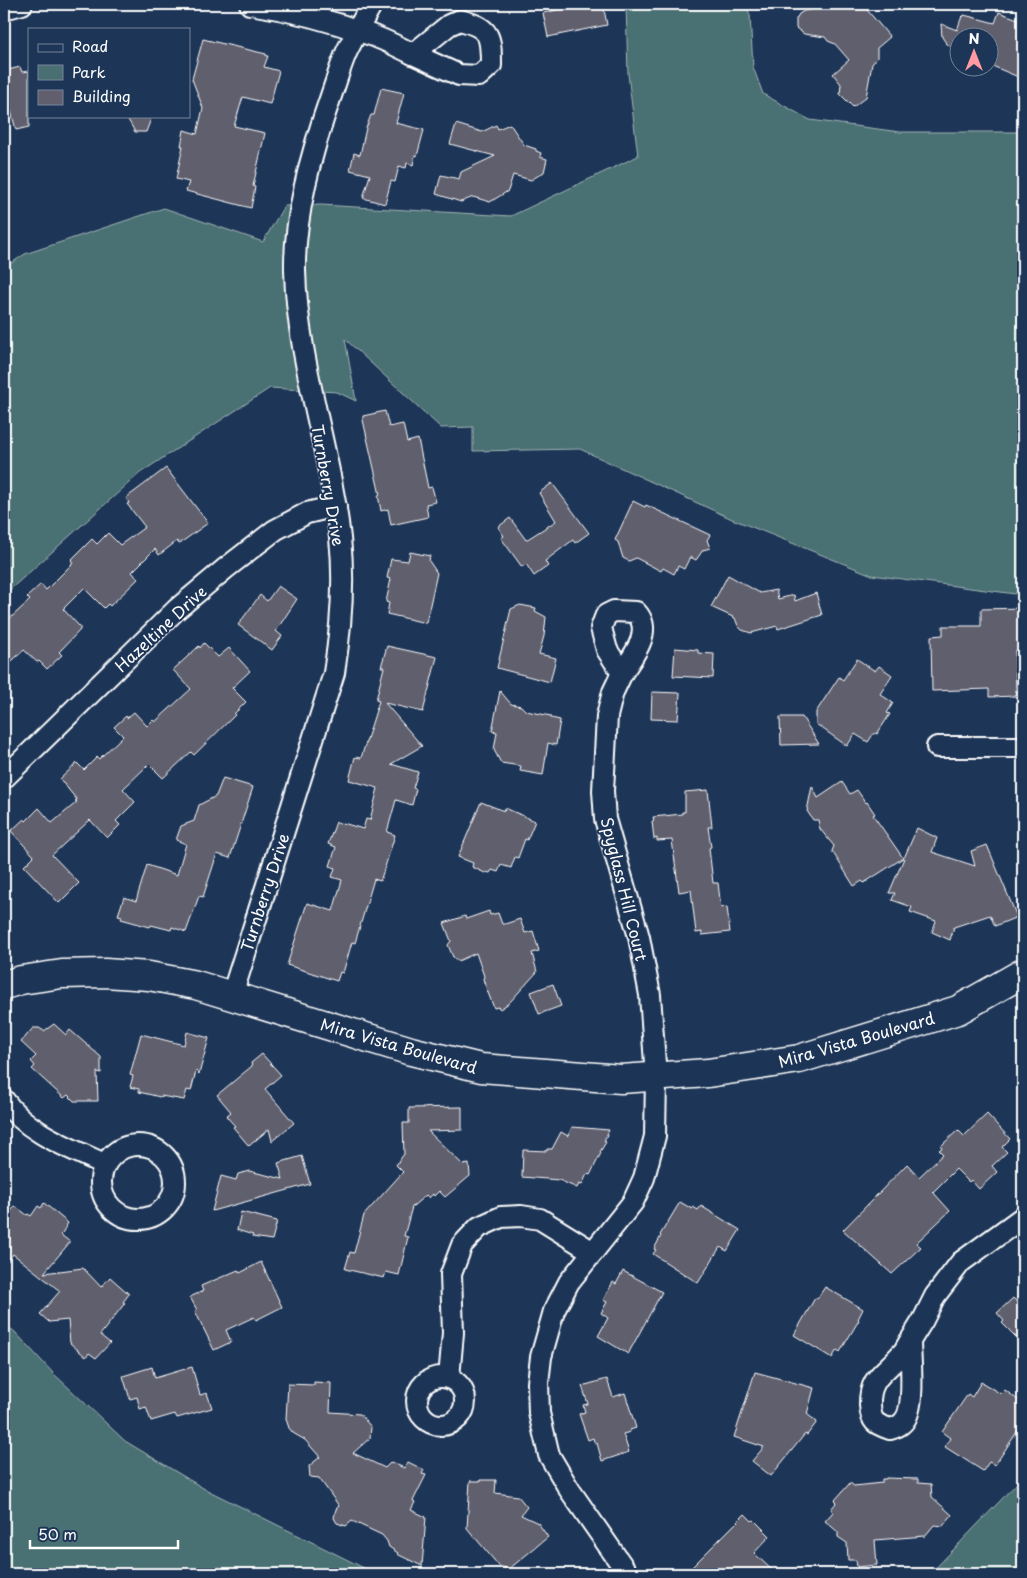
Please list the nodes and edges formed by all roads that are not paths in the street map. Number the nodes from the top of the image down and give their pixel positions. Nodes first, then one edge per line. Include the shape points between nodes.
1 (22, 4) edge
2 (250, 4) edge
3 (372, 4) edge
4 (4, 9) edge
5 (358, 31) junction
6 (413, 54) dead end
7 (336, 506) junction
8 (622, 673) dead end
9 (936, 747) dead end
10 (1023, 747) edge
11 (4, 778) edge
12 (1023, 973) edge
13 (4, 985) edge
14 (232, 995) junction
15 (656, 1077) junction
16 (4, 1100) edge
17 (104, 1164) dead end
18 (1023, 1217) edge
19 (593, 1252) junction
20 (910, 1341) dead end
21 (449, 1378) dead end
22 (628, 1574) edge

1 - 4 street
2 - 5 street via 279,8
3 - 5 street, Turnberry Drive
5 - 6 street
5 - 7 street, Turnberry Drive via 346,52 320,129 298,224 295,269 300,330
7 - 11 street, Hazeltine Drive via 307,513 275,530 212,579 177,609
7 - 14 street, Turnberry Drive via 342,583 341,628 334,674
8 - 15 street, Spyglass Hill Court via 607,716 603,791 605,819 639,937 650,995
9 - 10 street
12 - 15 street, Mira Vista Boulevard via 958,1010 799,1059 708,1073
13 - 14 street, Mira Vista Boulevard via 62,974 105,973 149,976
14 - 15 street, Mira Vista Boulevard via 411,1051 481,1068 622,1079
15 - 19 street, Spyglass Hill Court via 655,1136 644,1178 633,1202
16 - 17 street via 33,1128
18 - 20 street via 961,1262 935,1296
19 - 21 street via 540,1219 501,1217 479,1227 462,1245 451,1274 453,1333
19 - 22 street, Spyglass Hill Court via 569,1282 554,1311 541,1357 539,1413 549,1455

